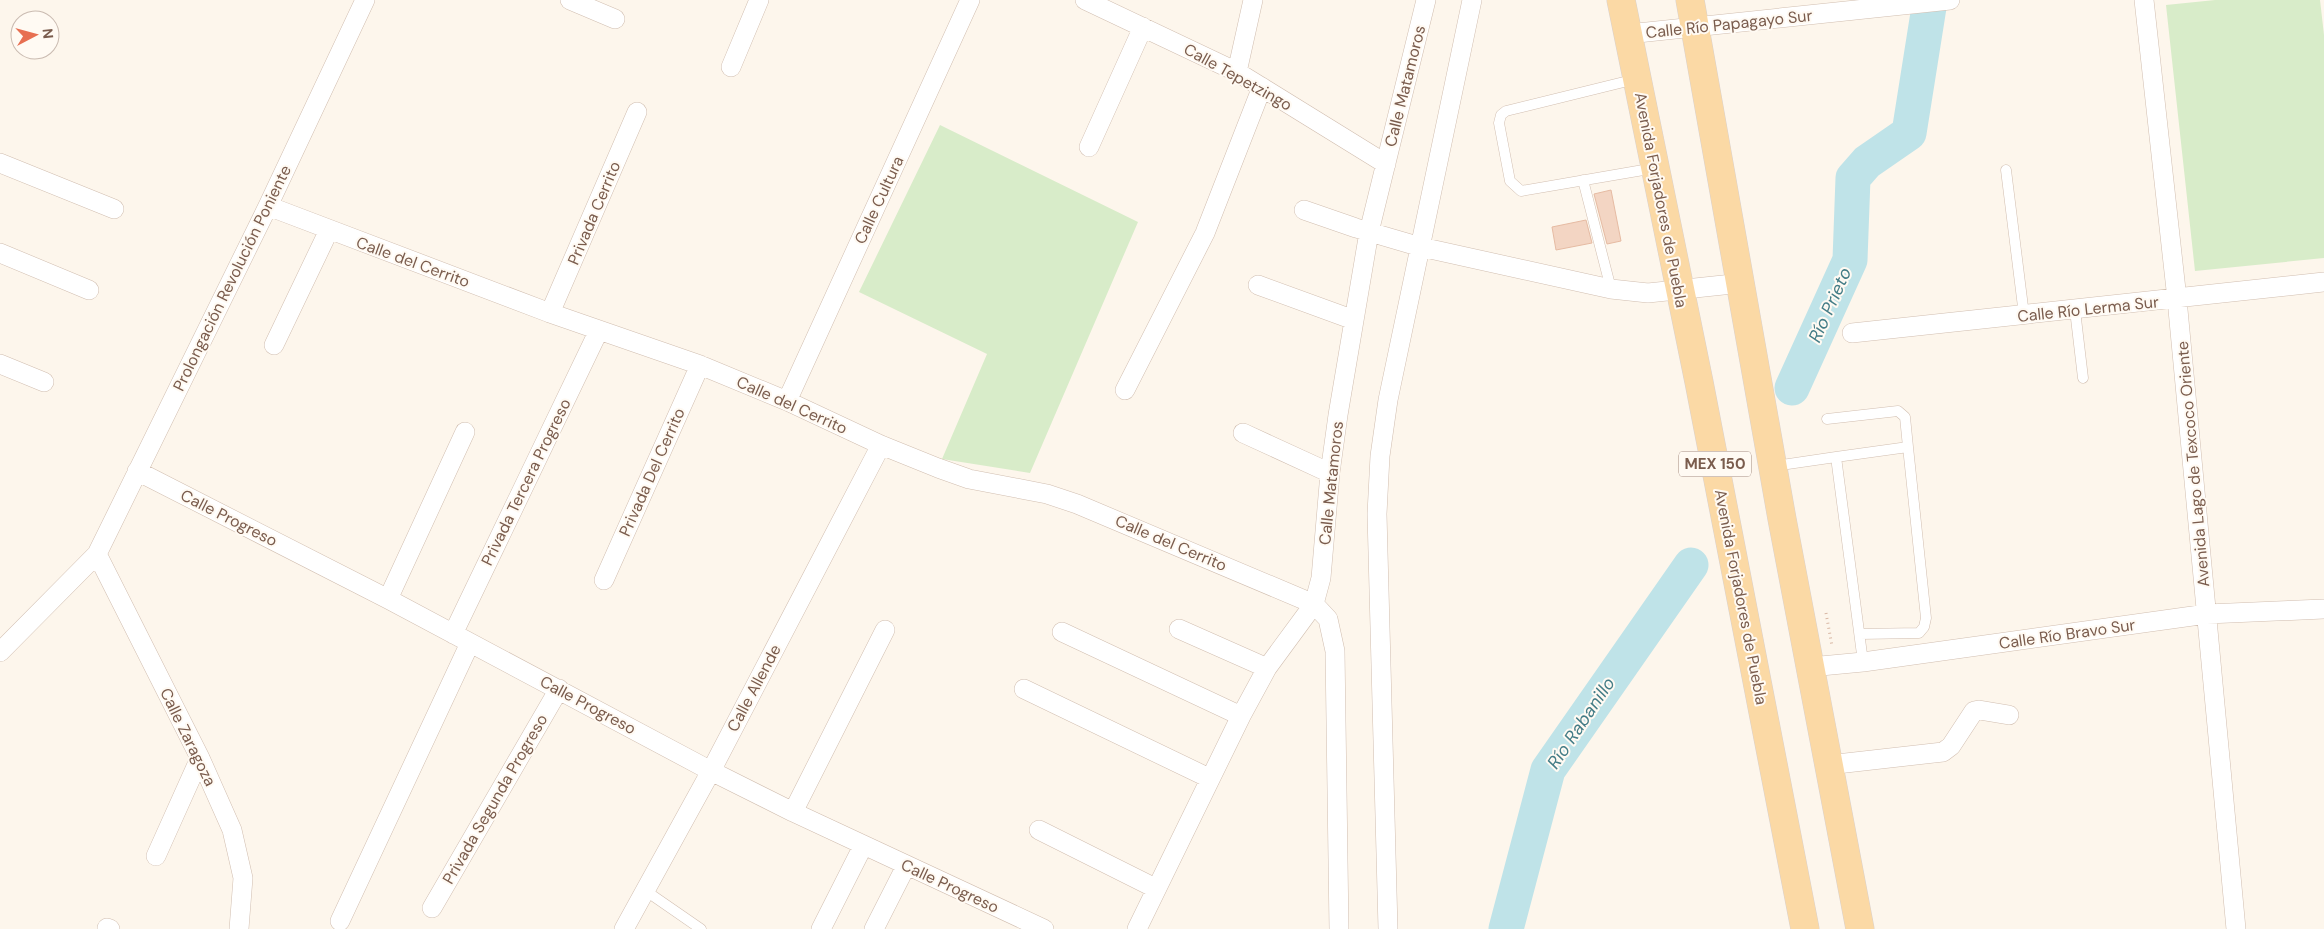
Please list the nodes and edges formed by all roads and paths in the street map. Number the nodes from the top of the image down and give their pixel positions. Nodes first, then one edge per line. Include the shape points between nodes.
1 (365, 0) edge
2 (570, 0) edge
3 (759, 0) edge
4 (970, 0) edge
5 (1085, 0) edge
6 (1253, 0) edge
7 (1426, 0) edge
8 (1472, 0) edge
9 (1620, 0) edge
10 (1690, 0) edge
11 (1950, 0) edge
12 (2144, 0) edge
13 (1819, 7) edge
14 (615, 19) dead end
15 (1143, 27) junction
16 (1696, 27) junction
17 (1628, 34) junction
18 (731, 67) dead end
19 (1236, 72) junction
20 (1637, 79) junction
21 (1262, 87) junction
22 (638, 112) dead end
23 (1089, 147) dead end
24 (0, 163) edge
25 (1386, 164) junction
26 (1656, 168) junction
27 (2006, 170) dead end
28 (1583, 180) junction
29 (268, 206) junction
30 (114, 209) dead end
31 (1304, 210) dead end
32 (328, 230) junction
33 (1370, 232) junction
34 (1421, 247) junction
35 (0, 254) edge
36 (2324, 282) edge
37 (1742, 283) junction
38 (1258, 285) dead end
39 (1611, 289) junction
40 (89, 290) dead end
41 (1679, 291) junction
42 (2177, 299) junction
43 (2075, 310) junction
44 (550, 313) junction
45 (2024, 315) junction
46 (1354, 320) junction
47 (599, 330) junction
48 (1852, 333) dead end
49 (274, 345) dead end
50 (0, 364) edge
51 (700, 366) junction
52 (2082, 378) dead end
53 (44, 382) dead end
54 (1125, 390) dead end
55 (787, 401) junction
56 (1826, 419) dead end
57 (465, 432) dead end
58 (1243, 433) dead end
59 (881, 445) junction
60 (1908, 447) junction
61 (1836, 457) junction
62 (1774, 466) junction
63 (137, 471) junction
64 (1330, 472) junction
65 (97, 554) junction
66 (604, 580) dead end
67 (388, 599) junction
68 (1314, 604) junction
69 (2324, 608) edge
70 (2207, 614) junction
71 (1179, 629) dead end
72 (885, 630) dead end
73 (1062, 632) dead end
74 (453, 634) junction
75 (1860, 634) junction
76 (470, 643) junction
77 (0, 652) edge
78 (1863, 662) junction
79 (1810, 666) junction
80 (1267, 668) junction
81 (559, 689) junction
82 (1024, 689) dead end
83 (2009, 715) dead end
84 (1241, 716) junction
85 (200, 758) junction
86 (1828, 765) junction
87 (711, 771) junction
88 (1209, 778) junction
89 (793, 812) junction
90 (1039, 830) dead end
91 (863, 846) junction
92 (156, 856) dead end
93 (906, 866) junction
94 (1155, 888) junction
95 (646, 891) junction
96 (432, 908) dead end
97 (340, 921) dead end
98 (239, 929) edge
99 (624, 929) edge
100 (701, 929) edge
101 (821, 929) edge
102 (874, 929) edge
103 (1044, 929) edge
104 (1137, 929) edge
105 (1340, 929) edge
106 (1388, 929) edge
107 (1806, 929) edge
108 (1860, 929) edge
109 (2236, 929) edge

1 - 29 street, Prolongación Revolución Poniente
2 - 14 street
3 - 18 street
4 - 55 street, Calle Cultura
5 - 15 street, Calle Tepetzingo
6 - 19 street
7 - 25 street, Calle Matamoros
8 - 34 street
9 - 17 main road, Avenida Forjadores de Puebla / MEX 150
10 - 16 main road, MEX 150
11 - 13 street, Calle Río Papagayo Sur
12 - 42 street, Avenida Lago de Texcoco Oriente
13 - 16 street, Calle Río Papagayo Sur
15 - 19 street, Calle Tepetzingo
15 - 23 street
16 - 17 street, Calle Río Papagayo Sur
16 - 37 main road, MEX 150
17 - 20 main road, Avenida Forjadores de Puebla / MEX 150
19 - 21 street, Calle Tepetzingo
20 - 26 main road, Avenida Forjadores de Puebla / MEX 150
20 - 28 lane via 1506,111 1501,115 1499,123 1510,181 1514,187 1521,191
21 - 25 street, Calle Tepetzingo
21 - 54 street via 1205,233
22 - 44 street, Privada Cerrito
24 - 30 street
25 - 33 street, Calle Matamoros
26 - 28 lane
26 - 41 main road, Avenida Forjadores de Puebla / MEX 150
27 - 45 lane
28 - 39 lane
29 - 32 street, Calle del Cerrito
29 - 63 street, Prolongación Revolución Poniente
31 - 33 street
32 - 44 street, Calle del Cerrito
32 - 49 street
33 - 34 street
33 - 46 street, Calle Matamoros
34 - 39 street
34 - 106 street via 1388,400 1377,514
35 - 40 street
36 - 42 street, Calle Río Lerma Sur
37 - 41 street
37 - 62 main road, MEX 150
38 - 46 street
39 - 41 street via 1648,293
41 - 107 main road, Avenida Forjadores de Puebla / MEX 150
42 - 43 street, Calle Río Lerma Sur
42 - 70 street, Avenida Lago de Texcoco Oriente
43 - 45 street, Calle Río Lerma Sur
43 - 52 lane
44 - 47 street, Calle del Cerrito
45 - 48 street, Calle Río Lerma Sur
46 - 64 street, Calle Matamoros
47 - 51 street, Calle del Cerrito
47 - 74 street, Privada Tercera Progreso
50 - 53 street
51 - 55 street, Calle del Cerrito
51 - 66 street, Privada Del Cerrito
55 - 59 street, Calle del Cerrito
56 - 60 lane via 1898,411 1905,417
57 - 67 street
58 - 64 street
59 - 68 street, Calle del Cerrito via 969,479 1047,494 1077,504
59 - 87 street, Calle Allende
60 - 61 lane
60 - 75 lane via 1926,618 1924,627 1920,633
61 - 62 lane
61 - 75 lane
62 - 79 main road, MEX 150
63 - 65 street, Prolongación Revolución Poniente
63 - 67 street, Calle Progreso
64 - 68 street, Calle Matamoros via 1320,578
65 - 77 street, Prolongación Revolución Poniente
65 - 85 street, Calle Zaragoza
67 - 74 street, Calle Progreso
68 - 80 street, Calle Matamoros
68 - 105 street via 1328,619 1335,651
69 - 70 street, Calle Río Bravo Sur
70 - 78 street, Calle Río Bravo Sur
70 - 109 street, Avenida Lago de Texcoco Oriente
71 - 80 street
72 - 89 street
73 - 84 street
74 - 76 street, Calle Progreso
75 - 78 lane
76 - 81 street, Calle Progreso
76 - 97 street
78 - 79 street, Calle Río Bravo Sur
79 - 86 main road, MEX 150
80 - 84 street, Calle Matamoros
81 - 87 street, Calle Progreso
81 - 96 street, Privada Segunda Progreso
82 - 88 street
83 - 86 street via 1974,711 1944,752
84 - 88 street, Calle Matamoros
85 - 92 street
85 - 98 street, Calle Zaragoza via 232,830 243,878
86 - 108 main road, MEX 150
87 - 89 street, Calle Progreso
87 - 95 street, Calle Allende
88 - 94 street, Calle Matamoros
89 - 91 street, Calle Progreso
90 - 94 street
91 - 93 street, Calle Progreso
91 - 101 street
93 - 102 street
93 - 103 street, Calle Progreso
94 - 104 street, Calle Matamoros
95 - 99 street, Calle Allende
95 - 100 lane

